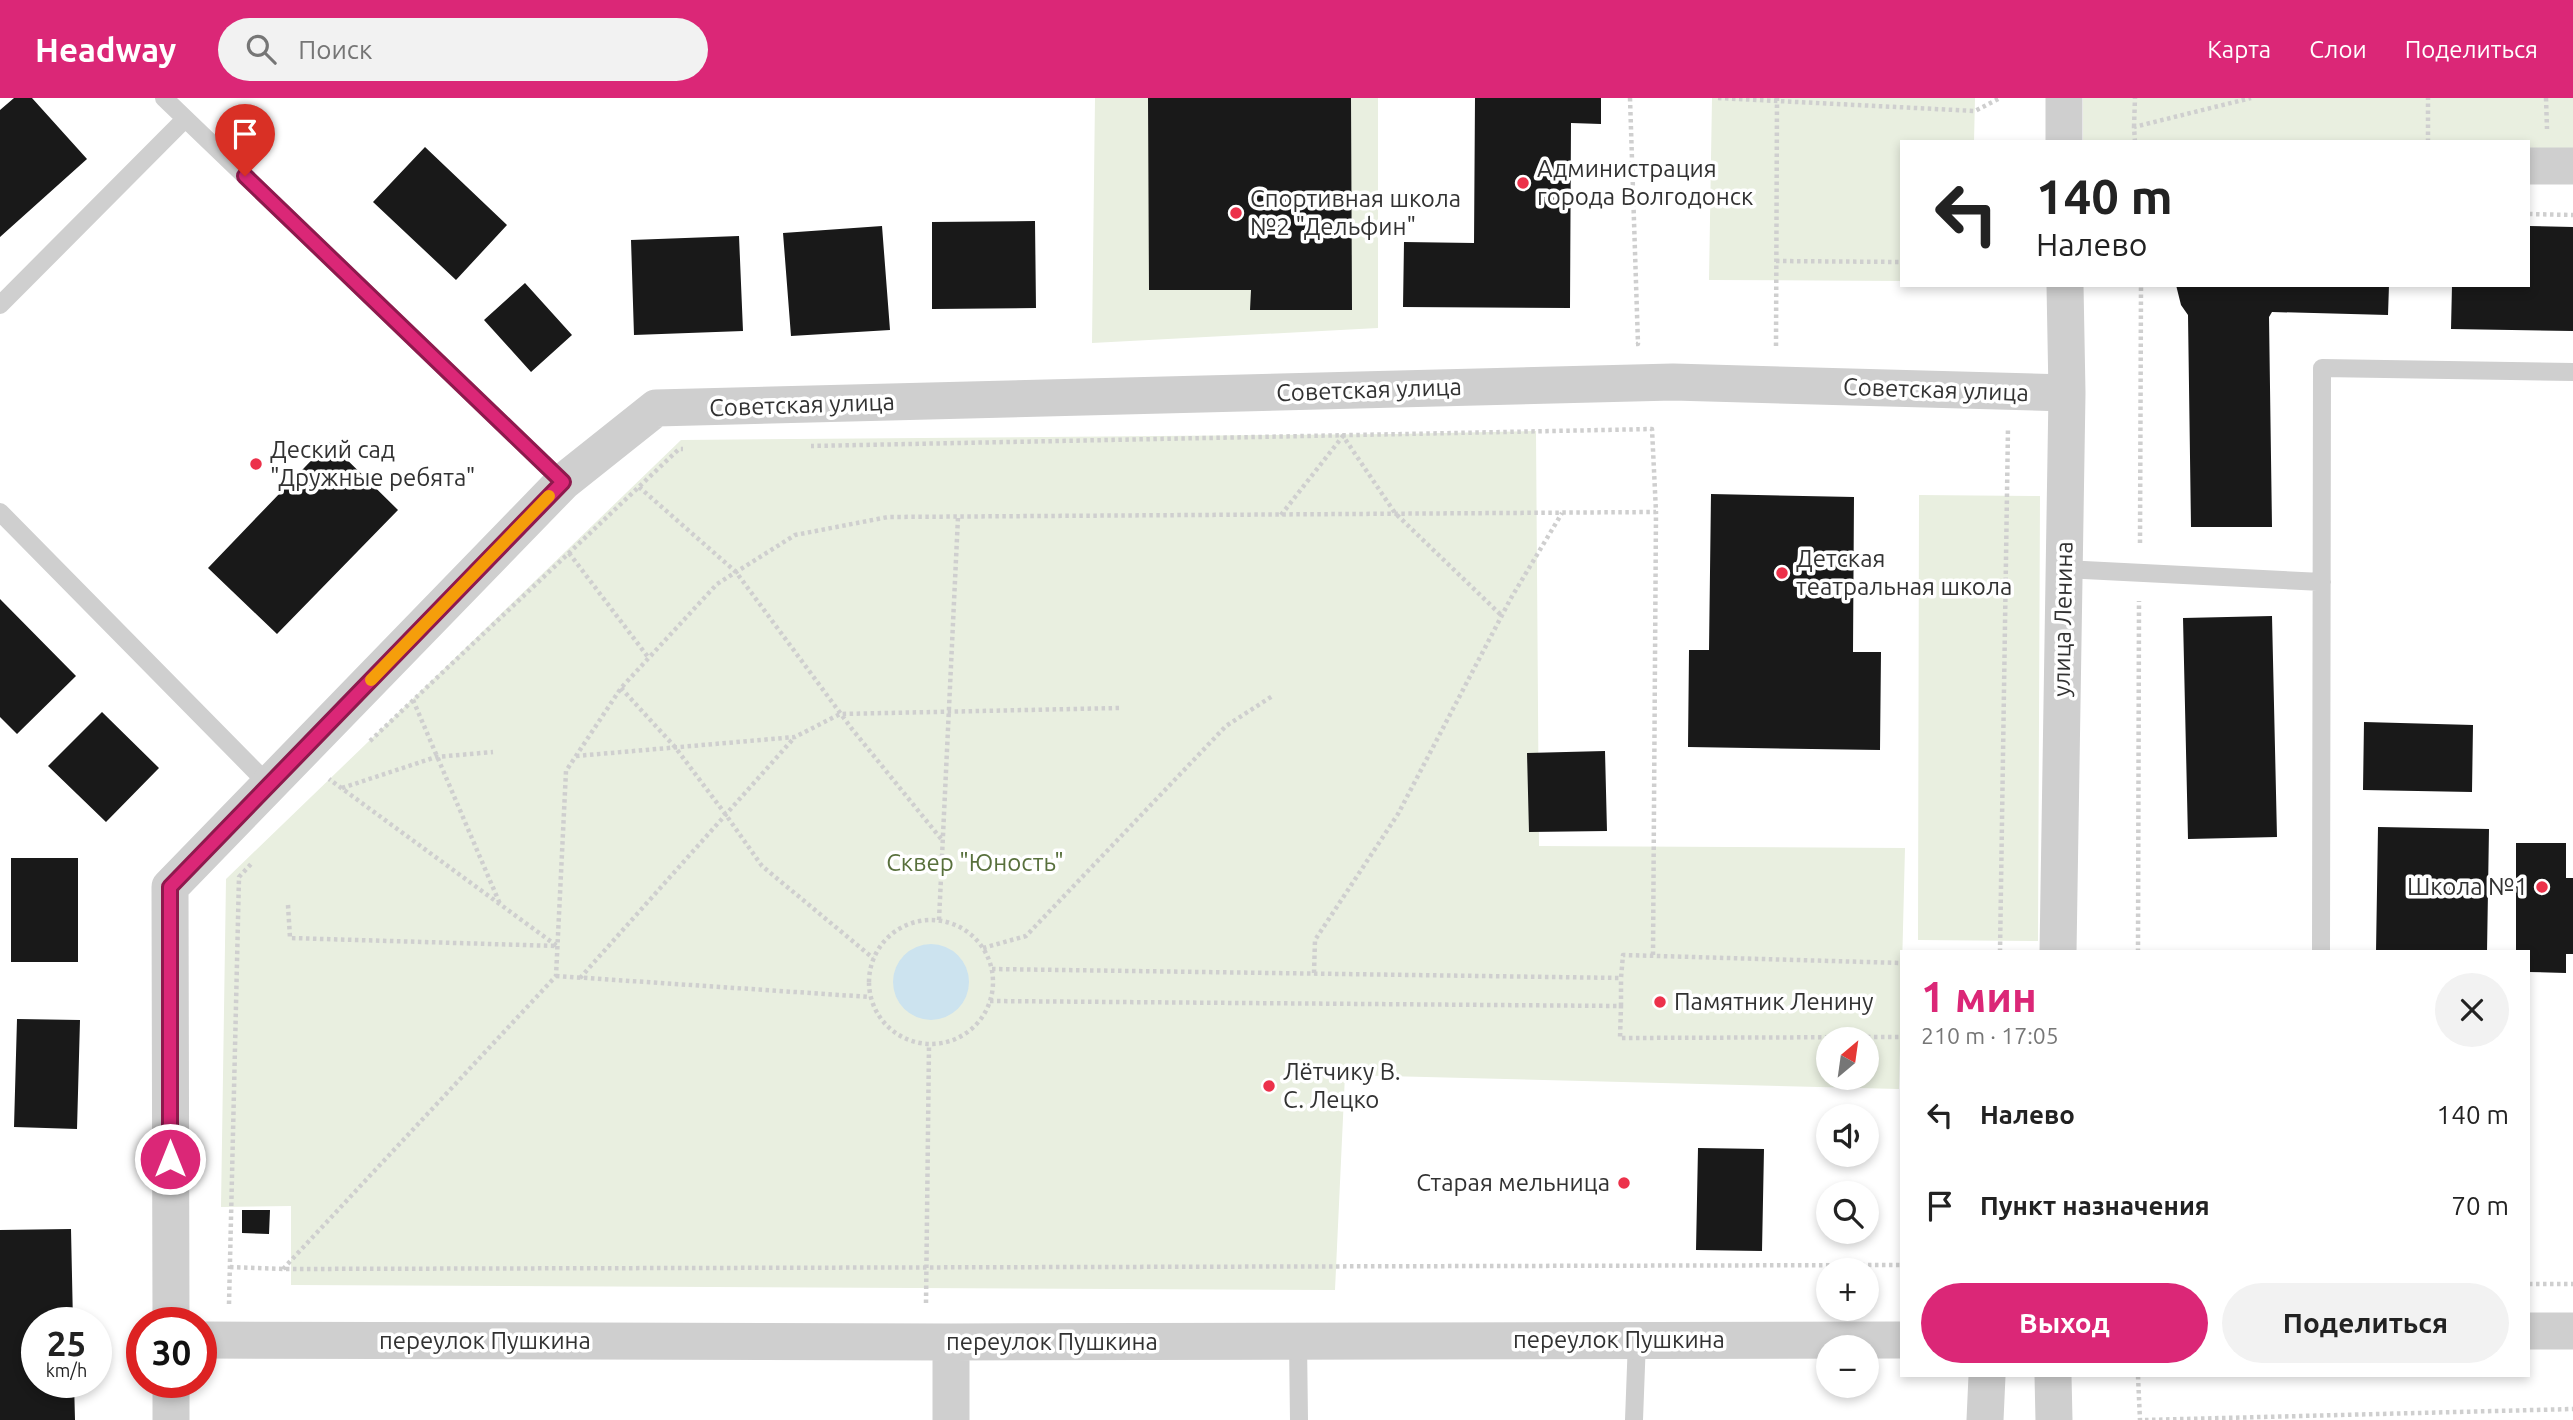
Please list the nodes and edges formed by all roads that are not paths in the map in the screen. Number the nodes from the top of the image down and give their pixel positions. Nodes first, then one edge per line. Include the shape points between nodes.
1 (164, 98) edge
2 (2064, 98) edge
3 (185, 119) junction
4 (2064, 140) edge
5 (2530, 166) edge
6 (2573, 166) edge
7 (2065, 287) edge
8 (0, 305) edge
9 (2573, 373) edge
10 (2067, 393) junction
11 (563, 482) junction
12 (0, 512) edge
13 (2064, 569) junction
14 (2322, 582) junction
15 (269, 785) junction
16 (2059, 950) edge
17 (2321, 950) edge
18 (171, 1307) edge
19 (2530, 1331) edge
20 (2573, 1331) edge
21 (217, 1340) edge
22 (1637, 1340) junction
23 (1900, 1340) edge
24 (1298, 1341) junction
25 (951, 1342) junction
26 (1987, 1377) edge
27 (2053, 1377) edge
28 (171, 1398) edge
29 (171, 1420) edge
30 (951, 1420) edge
31 (1299, 1420) edge
32 (1634, 1420) edge
33 (1985, 1420) edge
34 (2054, 1420) edge

1 - 3 lane
2 - 4 street
3 - 8 lane
3 - 11 lane
5 - 6 street
7 - 10 street, улица Ленина
9 - 14 lane via 2322,368
10 - 11 street, Советская улица via 1672,382 656,408
10 - 13 street, улица Ленина
11 - 15 street, Советская улица
12 - 15 lane
13 - 14 lane
13 - 16 street, улица Ленина
14 - 17 lane
15 - 18 street, Советская улица via 170,887
19 - 20 street
21 - 25 street, переулок Пушкина
22 - 23 street, переулок Пушкина
22 - 24 street, переулок Пушкина
22 - 32 lane
24 - 25 street, переулок Пушкина
24 - 31 lane
25 - 30 street
26 - 33 street
27 - 34 street
28 - 29 street

